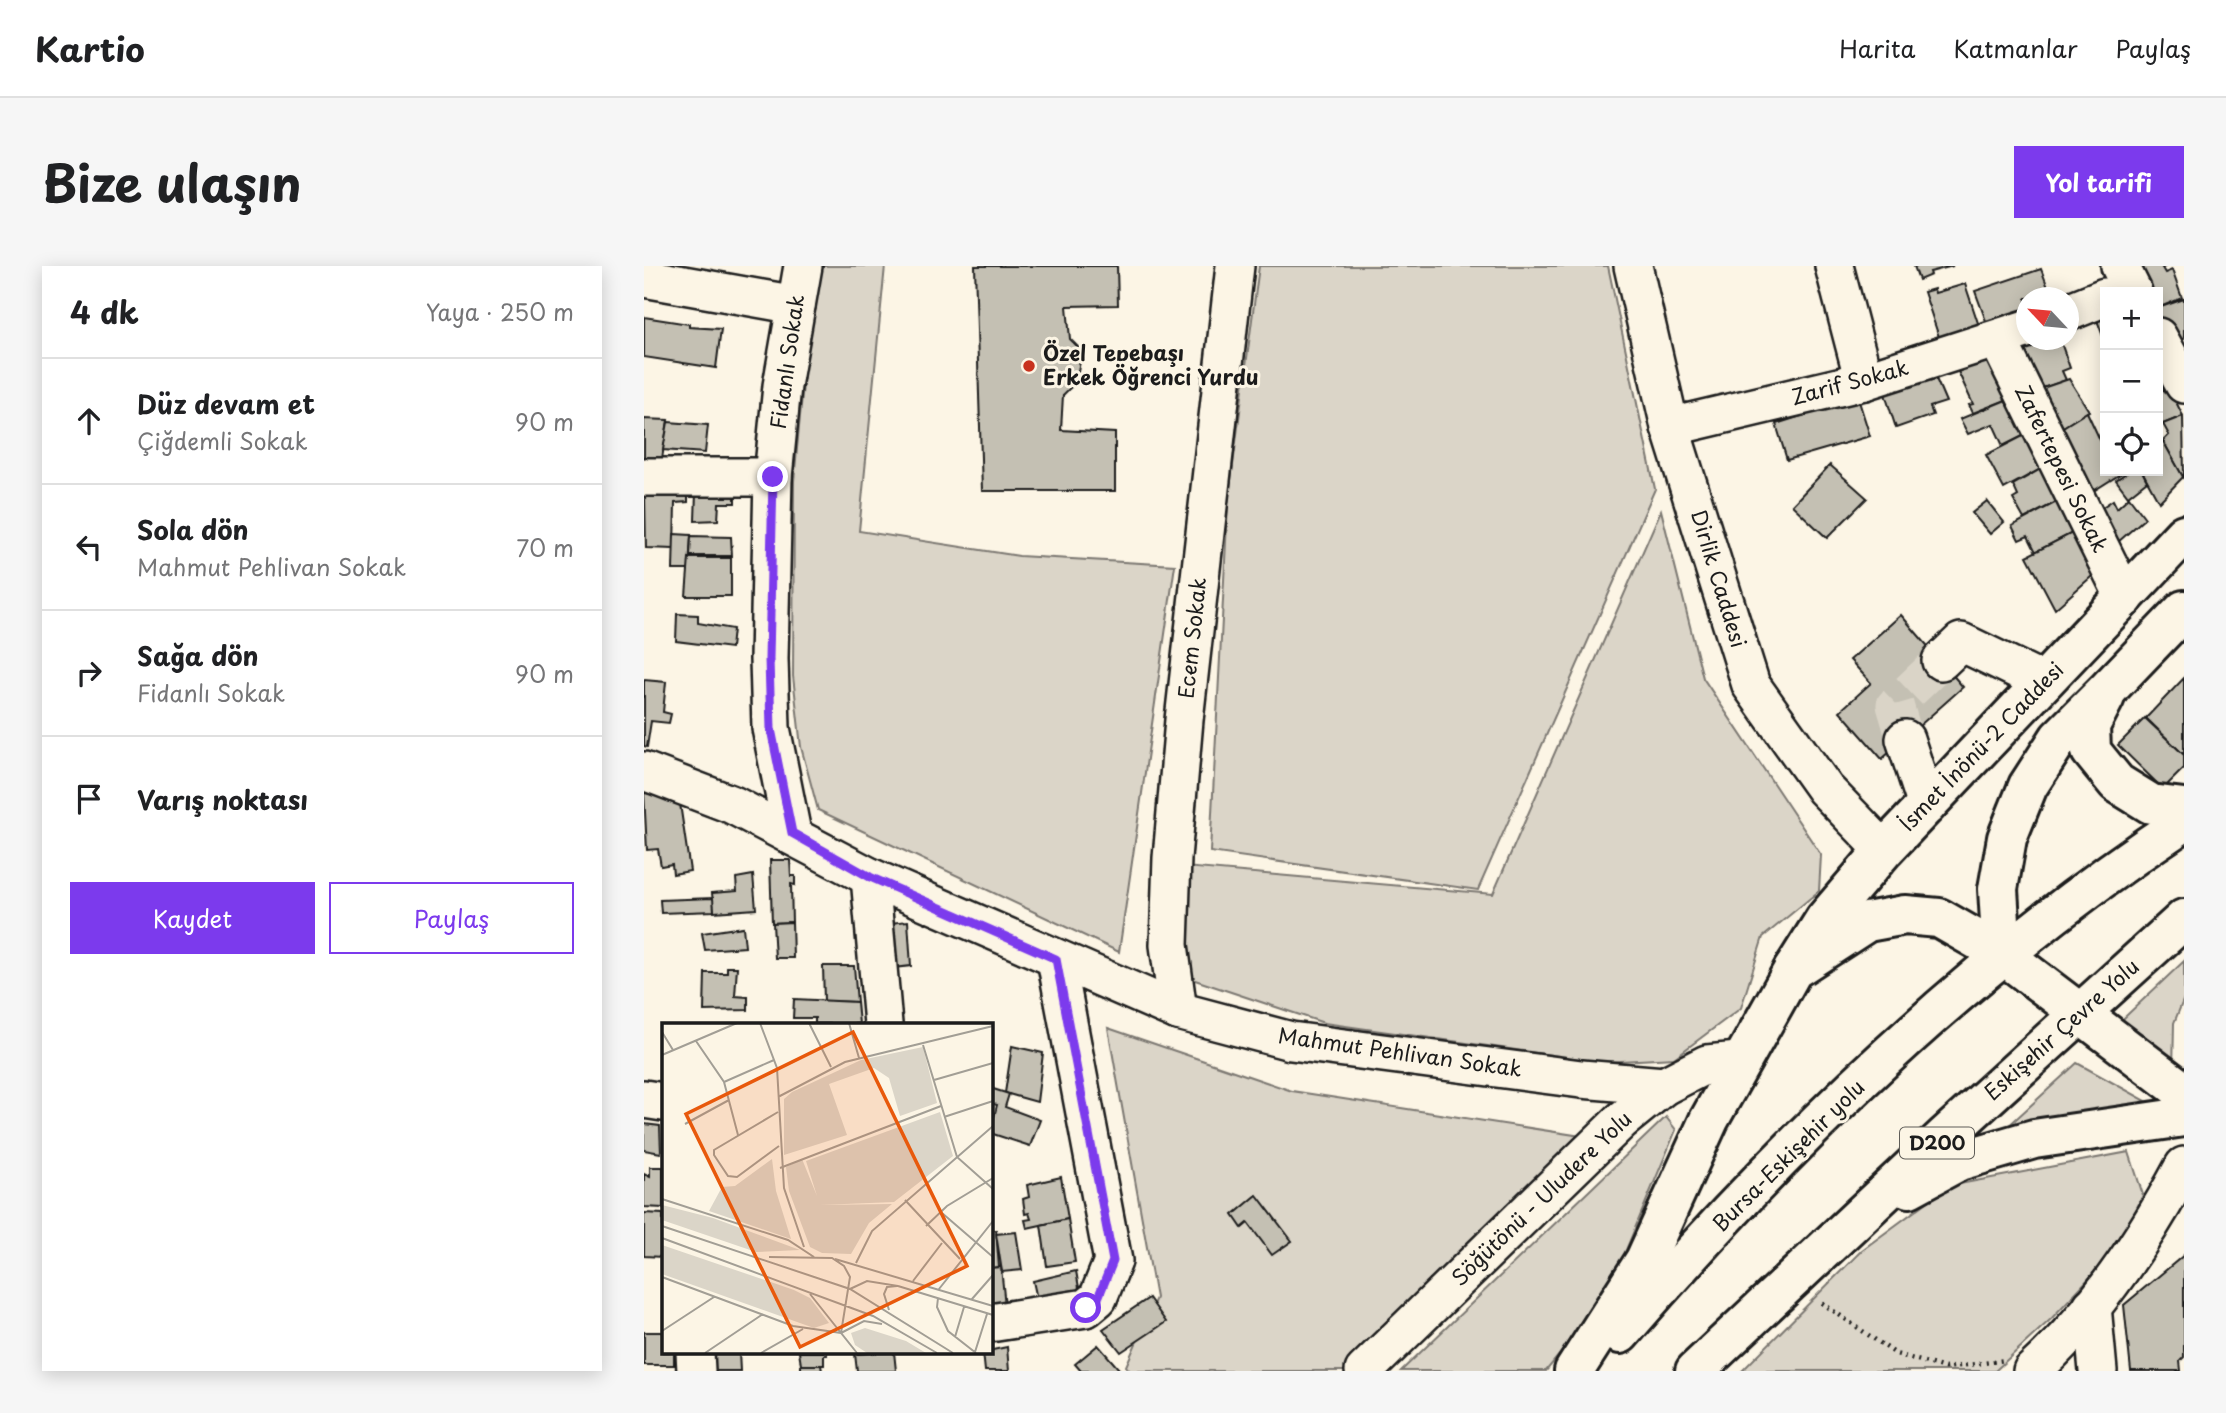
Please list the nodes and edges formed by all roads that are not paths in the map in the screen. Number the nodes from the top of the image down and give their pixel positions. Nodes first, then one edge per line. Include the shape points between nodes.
1 (803, 266) edge
2 (1235, 266) edge
3 (1633, 266) edge
4 (1834, 266) edge
5 (644, 278) edge
6 (2100, 297) edge
7 (796, 305) junction
8 (2079, 307) edge
9 (2012, 335) edge
10 (2163, 346) edge
11 (1864, 381) junction
12 (2184, 384) edge
13 (1670, 428) junction
14 (644, 477) edge
15 (773, 477) junction
16 (2184, 534) edge
17 (2125, 598) junction
18 (2184, 610) edge
19 (1941, 661) tunnel mouth
20 (2044, 682) junction
21 (2111, 686) junction
22 (1905, 739) tunnel mouth
23 (644, 771) edge
24 (1927, 806) junction
25 (2184, 808) edge
26 (2184, 822) edge
27 (792, 833) junction
28 (1884, 850) junction
29 (870, 877) junction
30 (2184, 919) edge
31 (2002, 954) junction
32 (1056, 959) junction
33 (1793, 970) junction
34 (1178, 1011) junction
35 (2081, 1014) junction
36 (883, 1023) edge
37 (1740, 1061) junction
38 (1664, 1086) junction
39 (2184, 1092) edge
40 (644, 1099) edge
41 (662, 1102) edge
42 (2184, 1116) edge
43 (2184, 1166) edge
44 (1864, 1211) junction
45 (2092, 1306) junction
46 (992, 1323) edge
47 (2042, 1362) edge
48 (1364, 1371) edge
49 (1574, 1371) edge
50 (1589, 1371) edge
51 (1695, 1371) edge
52 (2098, 1371) edge

1 - 7 street, Fidanlı Sokak
2 - 34 street, Ecem Sokak via 1172,858 1169,945
3 - 13 street, Dirlik Caddesi
4 - 11 street
5 - 7 street
6 - 8 street
7 - 15 street, Fidanlı Sokak
9 - 11 street, Zarif Sokak
9 - 17 street, Zafertepesi Sokak
10 - 12 street
11 - 13 street, Zarif Sokak
13 - 28 street, Dirlik Caddesi via 1751,685 1825,789
14 - 15 street
15 - 27 street, Fidanlı Sokak via 771,729
16 - 17 main road, İsmet İnönü-2 Caddesi
17 - 20 main road, İsmet İnönü-2 Caddesi
18 - 21 main road
19 - 20 street via 1961,642
20 - 24 main road, İsmet İnönü-2 Caddesi
21 - 25 main road via 2090,726 2091,751 2117,783 2151,804
21 - 31 main road via 2059,738 2028,786 2007,838 1998,890
22 - 24 street
23 - 27 street, Mahmut Pehlivan Sokak
24 - 28 main road, İsmet İnönü-2 Caddesi
26 - 31 main road
27 - 29 street, Mahmut Pehlivan Sokak
28 - 33 main road, İsmet İnönü-2 Caddesi via 1825,919
29 - 32 street, Mahmut Pehlivan Sokak
29 - 36 street
30 - 35 main road, Eskişehir Çevre Yolu / D200
31 - 33 main road via 1939,918 1905,915 1867,922
31 - 35 main road
31 - 50 main road, Bursa-Eskişehir yolu via 1887,1057 1771,1171
32 - 34 street, Mahmut Pehlivan Sokak
32 - 46 street via 1113,1261 1098,1298 1086,1308
33 - 37 main road, İsmet İnönü-2 Caddesi
34 - 38 street, Mahmut Pehlivan Sokak via 1291,1041
35 - 39 main road
35 - 44 main road, Eskişehir Çevre Yolu / D200
37 - 38 street, Söğütönü - Uludere Yolu via 1707,1064
37 - 49 main road, İsmet İnönü-2 Caddesi via 1645,1260
38 - 48 street, Söğütönü - Uludere Yolu via 1582,1156
40 - 41 street
42 - 44 main road via 2022,1143 1959,1161
43 - 45 street via 2143,1236
44 - 51 main road, Eskişehir Çevre Yolu / D200
45 - 47 street
45 - 52 street

